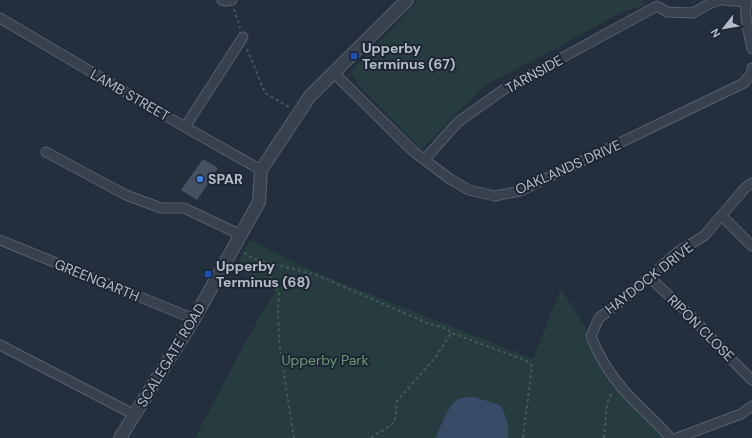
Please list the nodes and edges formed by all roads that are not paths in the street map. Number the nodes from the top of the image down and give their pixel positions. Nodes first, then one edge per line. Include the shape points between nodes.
1 (222, 0) edge
2 (232, 0) edge
3 (407, 0) edge
4 (720, 0) edge
5 (747, 1) edge
6 (654, 3) edge
7 (0, 18) edge
8 (242, 37) road end
9 (752, 49) edge
10 (752, 68) edge
11 (334, 73) junction
12 (185, 127) junction
13 (46, 152) dead end
14 (424, 160) junction
15 (261, 170) junction
16 (752, 183) edge
17 (722, 216) junction
18 (241, 235) junction
19 (0, 240) edge
20 (752, 246) edge
21 (649, 277) junction
22 (194, 319) junction
23 (0, 345) edge
24 (752, 380) edge
25 (752, 406) edge
26 (135, 415) junction
27 (120, 438) edge
28 (670, 438) edge
29 (677, 438) edge

1 - 2 street
3 - 11 street
4 - 5 street, TARNSIDE
4 - 6 street, TARNSIDE via 693,13 667,12
5 - 9 street via 745,12
6 - 14 street, TARNSIDE via 503,90 458,122
7 - 12 street, LAMB STREET
8 - 12 street
10 - 14 street, OAKLANDS DRIVE via 744,83 520,191 495,196 469,190
11 - 14 street, OAKLANDS DRIVE
11 - 15 street via 310,96
12 - 15 street, LAMB STREET
13 - 18 street via 126,195 161,208 184,208
15 - 18 street, SCALEGATE ROAD via 259,202
16 - 17 street, HAYDOCK DRIVE
17 - 20 street
17 - 21 street, HAYDOCK DRIVE via 704,236 679,251
18 - 22 street, SCALEGATE ROAD
19 - 22 street, GREENGARTH
21 - 24 street, RIPON CLOSE via 692,316
21 - 28 street, HAYDOCK DRIVE via 599,318 591,336 596,350 612,376
22 - 26 street, SCALEGATE ROAD
23 - 26 street
25 - 29 street via 741,414
26 - 27 street, SCALEGATE ROAD

